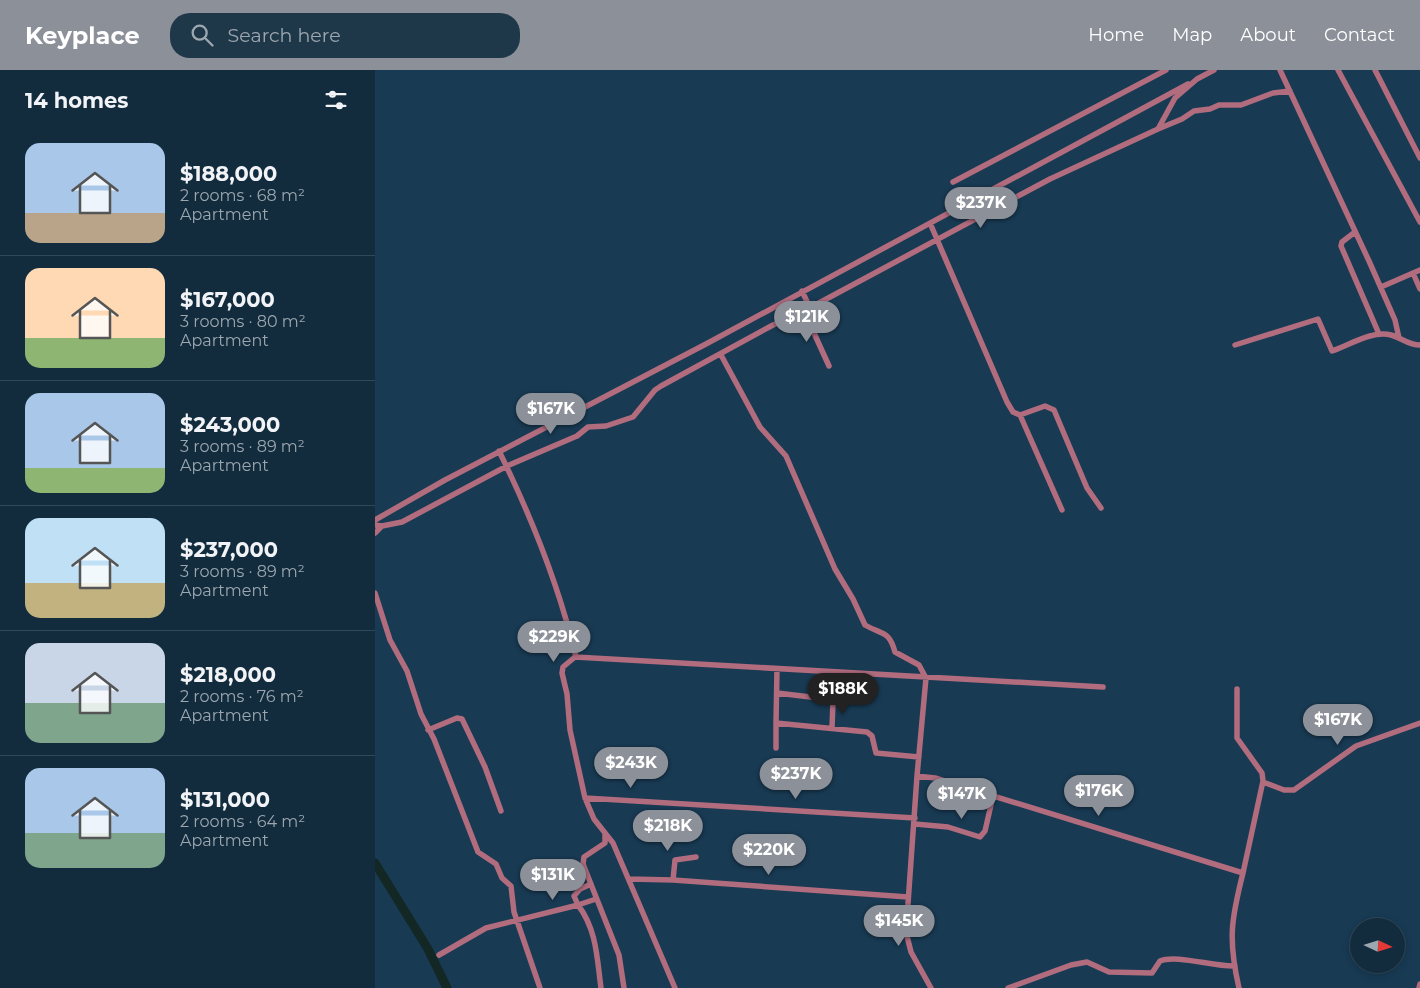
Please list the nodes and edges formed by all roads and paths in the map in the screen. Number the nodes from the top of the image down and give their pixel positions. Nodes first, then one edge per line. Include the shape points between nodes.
1 (1166, 70) edge
2 (1214, 70) edge
3 (1280, 70) edge
4 (1338, 70) edge
5 (1375, 70) edge
6 (1197, 79) junction
7 (1290, 91) junction
8 (1158, 130) junction
9 (1420, 158) edge
10 (953, 182) dead end
11 (991, 191) junction
12 (993, 211) junction
13 (1420, 222) edge
14 (930, 223) junction
15 (1355, 232) junction
16 (937, 241) junction
17 (1420, 270) edge
18 (1413, 273) junction
19 (1381, 287) junction
20 (1420, 289) edge
21 (802, 291) junction
22 (810, 308) junction
23 (804, 311) junction
24 (1379, 334) junction
25 (1399, 338) junction
26 (1235, 345) dead end
27 (1420, 345) edge
28 (721, 355) junction
29 (829, 366) dead end
30 (1020, 416) junction
31 (499, 451) junction
32 (507, 466) junction
33 (1101, 508) dead end
34 (1062, 510) dead end
35 (375, 520) edge
36 (375, 524) edge
37 (382, 526) junction
38 (375, 533) edge
39 (375, 593) edge
40 (576, 657) junction
41 (777, 669) junction
42 (927, 678) junction
43 (1103, 687) dead end
44 (1237, 689) dead end
45 (777, 693) junction
46 (833, 700) junction
47 (852, 702) dead end
48 (1420, 723) edge
49 (776, 724) junction
50 (832, 728) junction
51 (428, 730) junction
52 (776, 748) dead end
53 (919, 757) junction
54 (917, 776) junction
55 (1263, 782) junction
56 (993, 796) junction
57 (585, 798) junction
58 (501, 811) dead end
59 (915, 821) junction
60 (605, 834) junction
61 (605, 843) junction
62 (613, 843) junction
63 (697, 857) dead end
64 (1243, 873) junction
65 (629, 879) junction
66 (673, 880) junction
67 (591, 884) junction
68 (574, 896) junction
69 (908, 897) junction
70 (597, 899) junction
71 (578, 905) junction
72 (564, 908) junction
73 (517, 920) junction
74 (439, 955) dead end
75 (1235, 966) junction
76 (1420, 984) edge
77 (540, 988) edge
78 (601, 988) edge
79 (623, 988) edge
80 (675, 988) edge
81 (931, 988) edge
82 (1008, 988) edge
83 (1239, 988) edge
84 (1419, 988) edge

1 - 10 street
2 - 6 street
3 - 7 street
4 - 13 street
5 - 9 street
6 - 8 street via 1175,98
6 - 11 street
7 - 8 street via 1273,93 1237,106 1219,105 1194,111
7 - 15 street
8 - 12 street via 1050,179
11 - 12 street
11 - 14 street
12 - 16 street
14 - 16 street
14 - 21 street
15 - 19 street
15 - 24 street via 1341,246
16 - 22 street
16 - 30 street via 1007,402
17 - 18 street
18 - 19 street
18 - 20 street
19 - 25 street
21 - 22 street
21 - 31 street
22 - 23 street
23 - 28 street
23 - 29 street
24 - 25 street
24 - 26 street via 1332,352 1319,319
25 - 27 street via 1408,344
28 - 32 street via 655,390 633,417 606,426 591,426 577,436
28 - 42 street via 761,427 786,456 835,569 865,625 891,638 895,652 919,665
30 - 33 street via 1045,406 1054,410 1087,488
30 - 34 street
31 - 32 street
31 - 35 street
32 - 37 street via 408,519
32 - 40 street via 559,592
36 - 37 street
37 - 38 street
39 - 51 street
40 - 41 street
40 - 57 street via 563,668 562,673
41 - 42 street
41 - 45 street
42 - 43 street
42 - 53 street
44 - 55 street via 1237,738 1262,773
45 - 46 street
45 - 49 street
46 - 47 street
46 - 50 street
48 - 55 street via 1356,746 1294,790 1283,790
49 - 50 street
49 - 52 street
50 - 53 street via 871,734 874,751 879,754
51 - 58 street via 462,719
51 - 73 street via 478,852 495,864 511,886
53 - 54 street
54 - 56 street via 935,778
54 - 59 street
55 - 64 street
56 - 59 street via 981,837
56 - 64 street
57 - 59 street
57 - 60 street via 593,819
59 - 69 street
60 - 61 street
60 - 62 street
61 - 62 street
61 - 67 street via 583,859
62 - 65 street
63 - 66 street via 675,860
64 - 75 street via 1231,932
65 - 66 street
65 - 80 street
66 - 69 street
67 - 68 street
67 - 70 street
68 - 71 street
68 - 72 street
69 - 81 street via 907,938
70 - 71 street
70 - 79 street via 622,962
71 - 72 street
71 - 78 street via 591,930 599,959
72 - 73 street
73 - 74 street via 481,930
73 - 77 street
75 - 82 street via 1168,958 1160,961 1153,973 1102,971 1087,962
75 - 83 street
76 - 84 street

